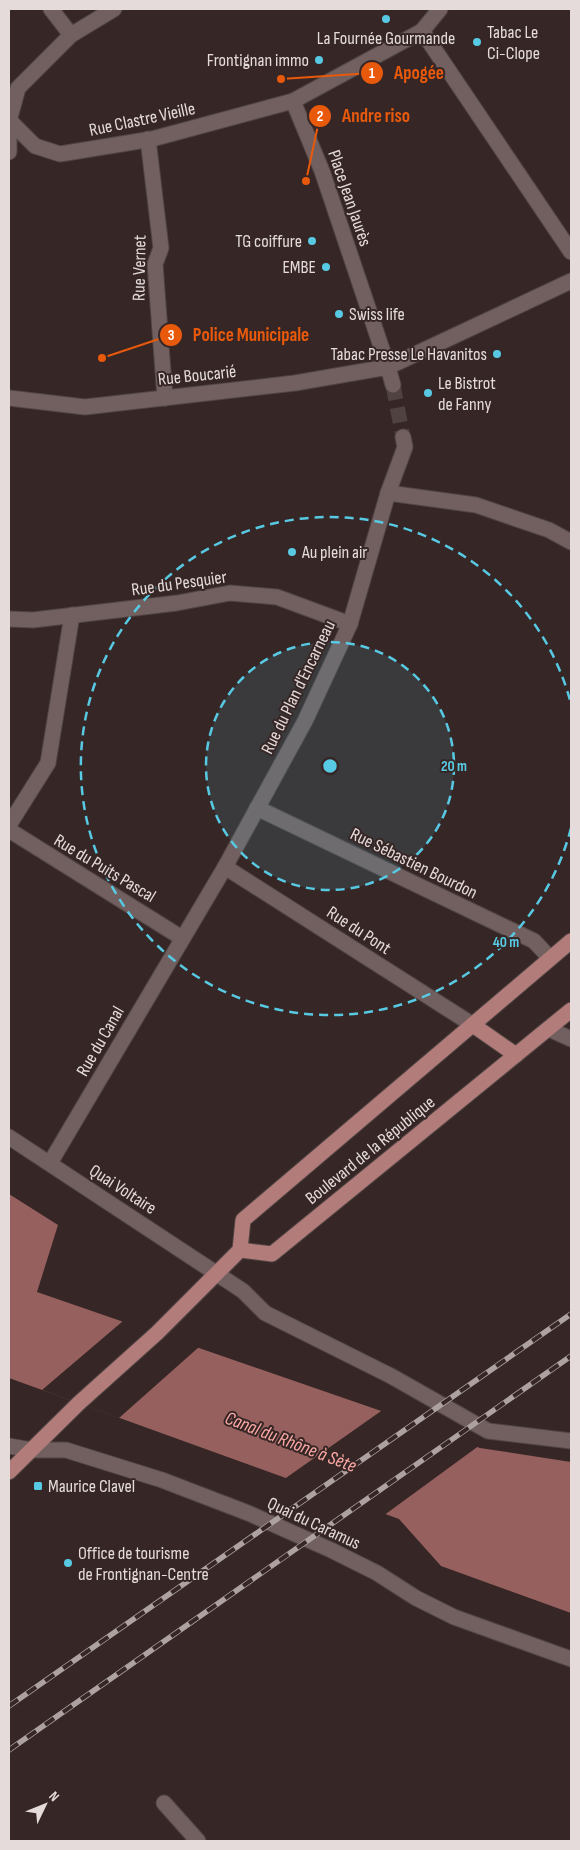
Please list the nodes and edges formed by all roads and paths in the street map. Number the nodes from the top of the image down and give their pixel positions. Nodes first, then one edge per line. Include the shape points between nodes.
1 (51, 9) edge
2 (114, 9) edge
3 (440, 9) edge
4 (422, 31) junction
5 (72, 35) junction
6 (293, 101) junction
7 (9, 121) edge
8 (148, 139) junction
9 (9, 152) edge
10 (571, 252) edge
11 (571, 281) edge
12 (388, 367) junction
13 (393, 384) tunnel mouth
14 (9, 398) edge
15 (164, 398) junction
16 (403, 437) tunnel mouth
17 (388, 493) junction
18 (571, 542) edge
19 (72, 615) junction
20 (9, 619) edge
21 (350, 624) junction
22 (257, 808) junction
23 (9, 825) edge
24 (9, 830) edge
25 (226, 867) junction
26 (182, 938) junction
27 (571, 940) edge
28 (550, 958) junction
29 (571, 1010) edge
30 (473, 1025) junction
31 (549, 1029) junction
32 (571, 1039) edge
33 (516, 1055) junction
34 (9, 1137) edge
35 (50, 1163) junction
36 (240, 1250) junction
37 (214, 1274) junction
38 (571, 1441) edge
39 (9, 1446) edge
40 (32, 1450) junction
41 (9, 1472) edge
42 (571, 1659) edge
43 (164, 1803) dead end
44 (198, 1841) edge

1 - 5 street
2 - 5 street
3 - 4 street
4 - 6 street
4 - 10 street
5 - 7 street via 18,88
6 - 8 street, Rue Clastre Vieille
6 - 12 street, Place Jean Jaurès via 322,171
7 - 8 street, Rue Clastre Vieille via 35,146 60,154
7 - 9 street
8 - 15 street, Rue Vernet via 161,248 155,264
11 - 12 street
12 - 13 street
12 - 15 street, Rue Boucarié via 295,383
14 - 15 street, Rue Boucarié via 85,407
16 - 17 street, Rue du Plan d'Encarneau via 405,447
17 - 18 street via 476,505 549,530
17 - 21 street, Rue du Plan d'Encarneau
19 - 20 street, Rue du Pesquier via 33,620
19 - 21 street, Rue du Pesquier via 177,603 230,593 277,597
19 - 23 street via 48,763
21 - 22 street, Rue du Plan d'Encarneau via 305,721
22 - 25 street, Rue du Plan d'Encarneau
22 - 28 street, Rue Sébastien Bourdon via 534,941
24 - 26 street, Rue du Puits Pascal
25 - 26 street, Rue du Plan d'Encarneau
25 - 30 street, Rue du Pont
26 - 35 street, Rue du Canal
27 - 28 main road, Boulevard de la République
28 - 30 main road, Boulevard de la République
29 - 31 main road, Boulevard de la République
30 - 33 main road
30 - 36 main road, Boulevard de la République via 243,1220
31 - 32 street
31 - 33 main road, Boulevard de la République
33 - 36 main road, Boulevard de la République via 272,1254
34 - 35 street, Quai Voltaire
35 - 37 street, Quai Voltaire
36 - 37 main road
37 - 38 street, Quai Voltaire via 243,1291 265,1313 391,1376 488,1431
37 - 40 main road via 157,1333
39 - 40 street, Quai du Caramus
40 - 41 main road
40 - 42 street, Quai du Caramus via 66,1450 222,1503 362,1566 454,1617
43 - 44 street

